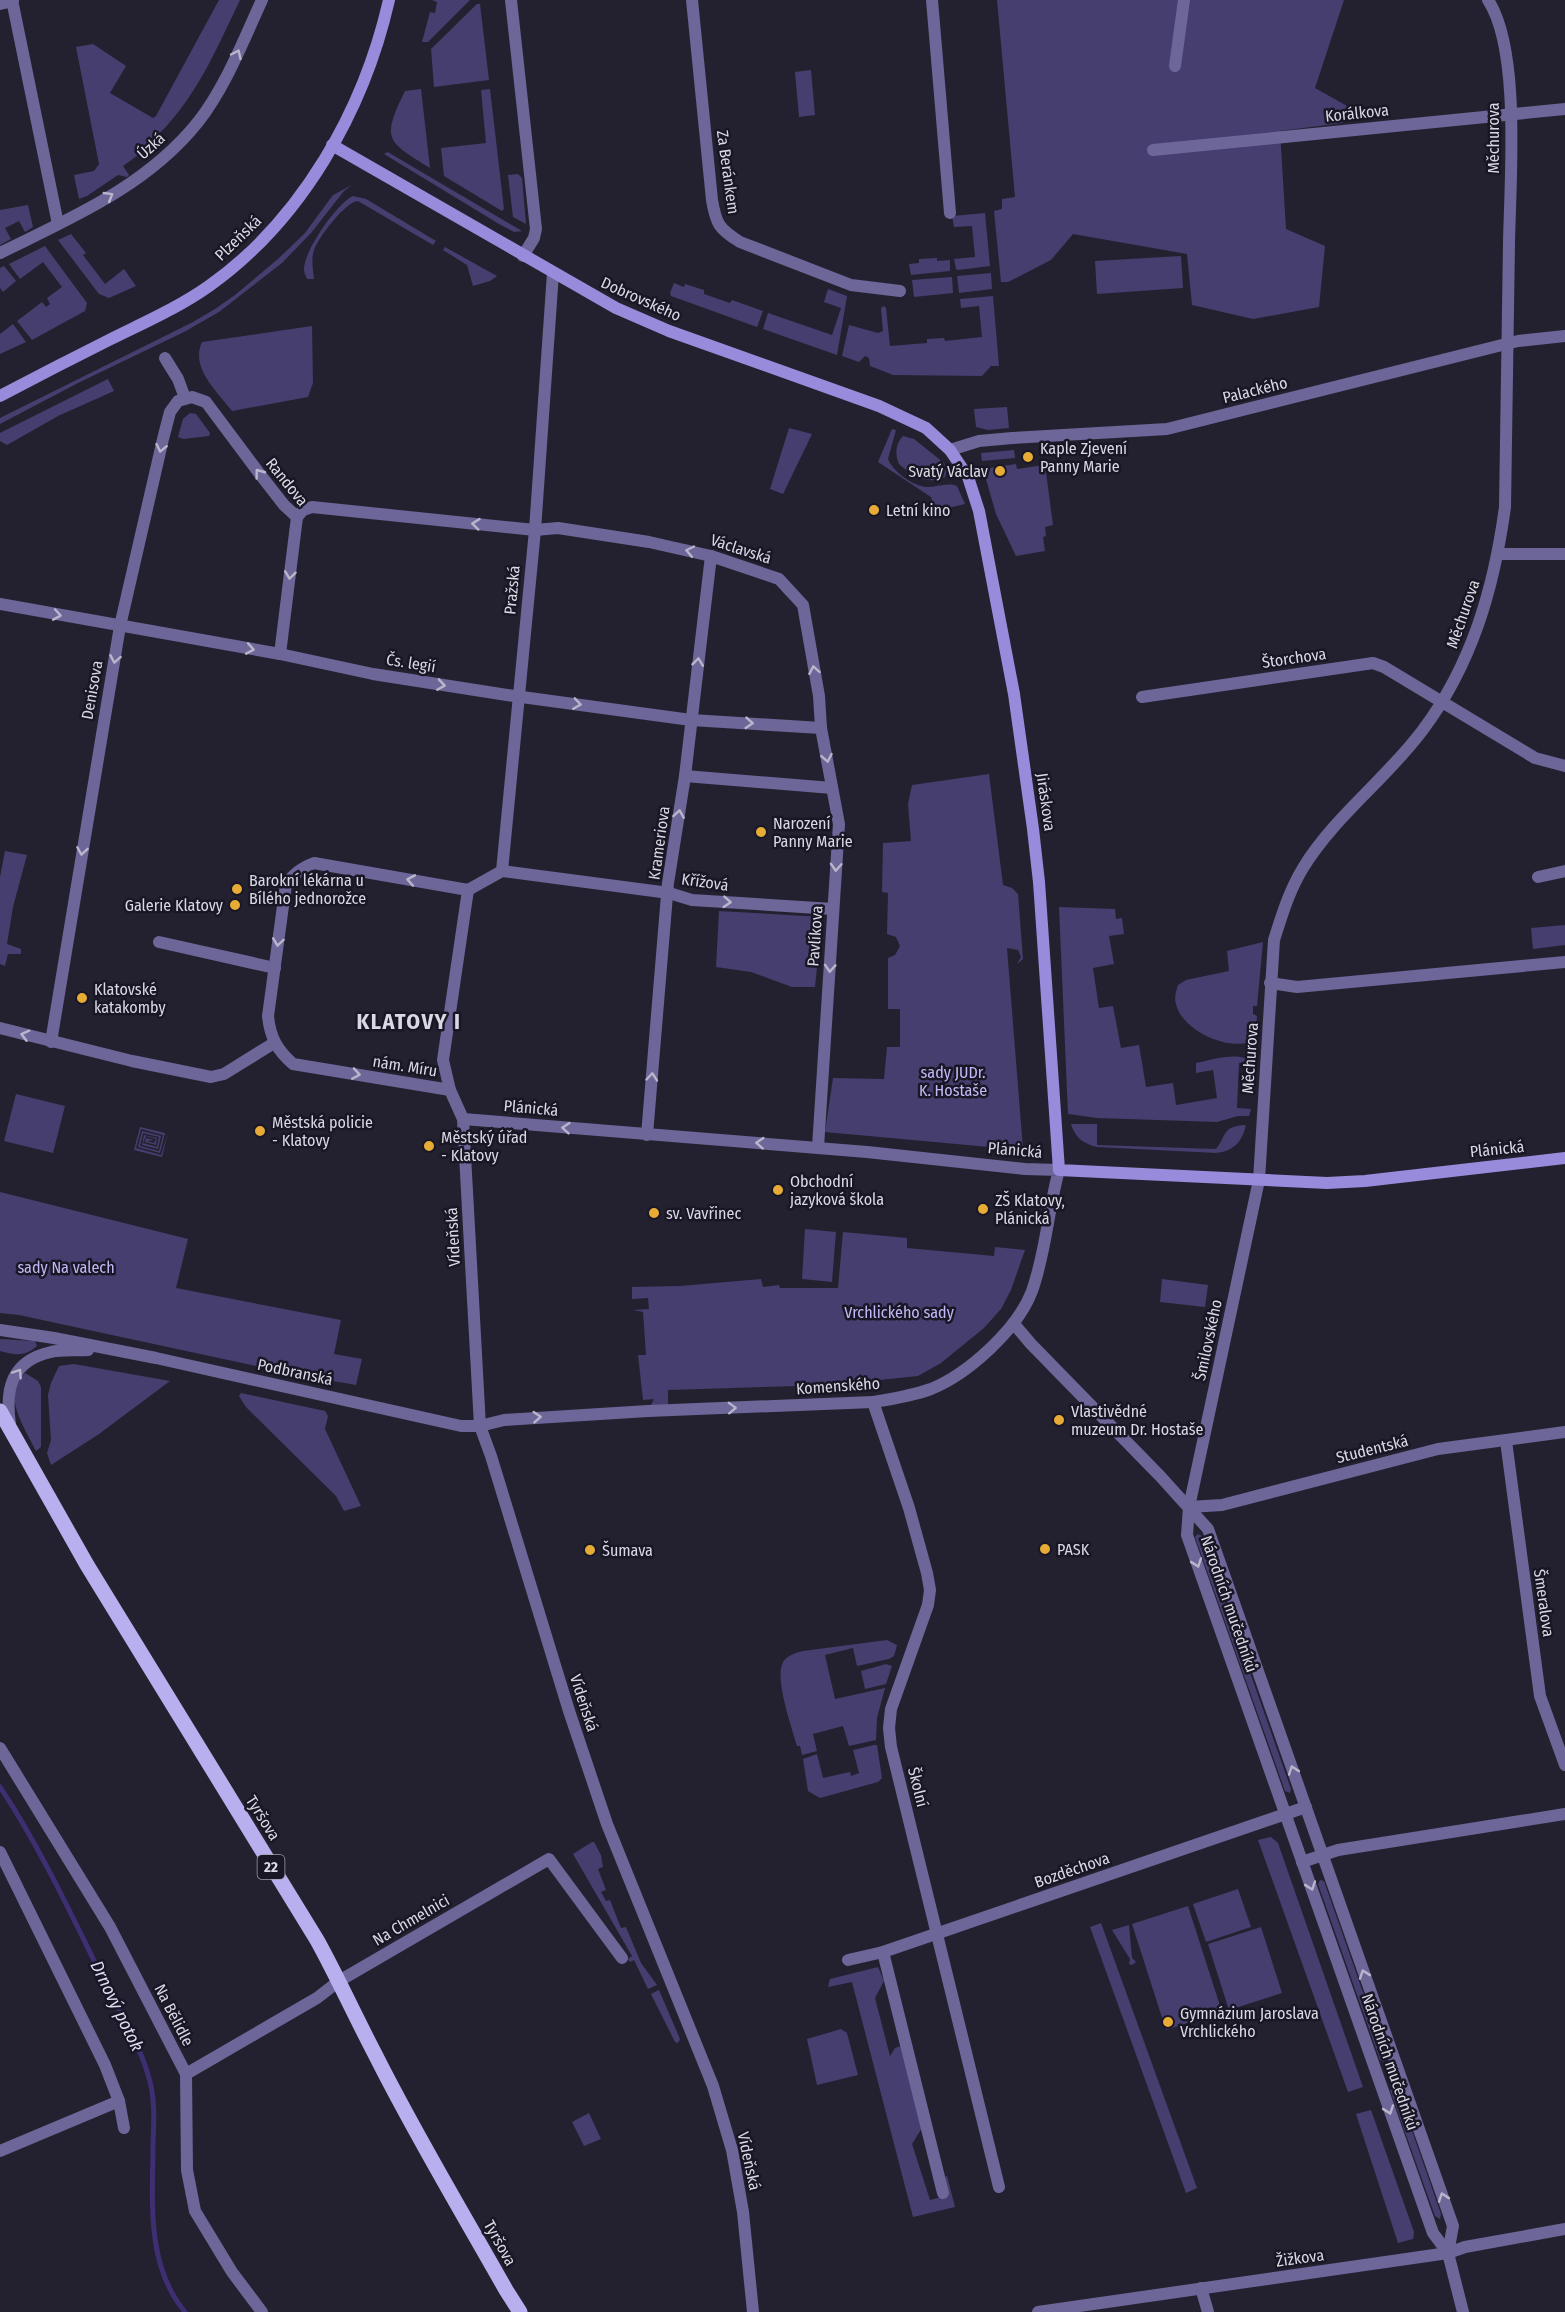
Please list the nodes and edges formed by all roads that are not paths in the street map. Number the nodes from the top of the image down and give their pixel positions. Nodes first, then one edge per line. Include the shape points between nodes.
1 (262, 0) edge
2 (389, 0) edge
3 (511, 0) edge
4 (692, 0) edge
5 (932, 0) edge
6 (1184, 0) edge
7 (1490, 1) edge
8 (8, 2) edge
9 (1175, 66) dead end
10 (1565, 109) edge
11 (1511, 114) junction
12 (332, 146) junction
13 (1153, 150) dead end
14 (950, 213) dead end
15 (58, 224) junction
16 (0, 253) edge
17 (523, 256) junction
18 (552, 273) junction
19 (900, 291) dead end
20 (1565, 336) edge
21 (1508, 344) junction
22 (165, 358) dead end
23 (0, 396) edge
24 (185, 398) junction
25 (950, 450) junction
26 (297, 517) junction
27 (535, 530) junction
28 (1499, 554) junction
29 (1565, 554) edge
30 (711, 556) junction
31 (0, 604) edge
32 (120, 626) junction
33 (280, 654) junction
34 (519, 697) junction
35 (1142, 697) dead end
36 (1441, 703) junction
37 (691, 720) junction
38 (821, 728) junction
39 (1565, 766) edge
40 (685, 776) junction
41 (832, 788) junction
42 (502, 871) junction
43 (1565, 871) edge
44 (1538, 877) dead end
45 (468, 890) junction
46 (669, 893) junction
47 (833, 909) junction
48 (159, 942) dead end
49 (1565, 962) edge
50 (275, 968) junction
51 (1270, 983) junction
52 (0, 1028) edge
53 (51, 1042) junction
54 (274, 1043) junction
55 (450, 1090) junction
56 (463, 1119) junction
57 (647, 1135) junction
58 (818, 1148) junction
59 (1565, 1158) edge
60 (1059, 1170) junction
61 (1259, 1180) junction
62 (1014, 1323) junction
63 (0, 1330) edge
64 (104, 1349) junction
65 (873, 1402) junction
66 (0, 1411) edge
67 (480, 1426) junction
68 (11, 1429) junction
69 (1565, 1432) edge
70 (1506, 1441) junction
71 (1190, 1507) junction
72 (0, 1748) edge
73 (1565, 1765) edge
74 (1306, 1807) junction
75 (1286, 1814) junction
76 (1565, 1814) edge
77 (0, 1852) edge
78 (1323, 1855) junction
79 (1302, 1863) junction
80 (938, 1933) junction
81 (883, 1952) junction
82 (622, 1958) dead end
83 (848, 1960) dead end
84 (339, 1981) junction
85 (1397, 2067) junction
86 (186, 2074) junction
87 (1377, 2074) junction
88 (118, 2101) junction
89 (124, 2128) dead end
90 (0, 2151) edge
91 (999, 2187) dead end
92 (943, 2193) dead end
93 (1565, 2229) edge
94 (1448, 2253) junction
95 (1201, 2288) junction
96 (262, 2312) edge
97 (520, 2312) edge
98 (753, 2312) edge
99 (1038, 2312) edge
100 (1208, 2312) edge
101 (1463, 2312) edge

15 -> 1 street, Úzká via 141,177 173,151 219,90
2 - 12 main road, Plzeňská via 356,101
3 - 17 street via 536,229
4 - 19 street, Za Beránkem via 712,200 715,220 723,232 851,285
5 - 14 street
6 - 9 street
7 - 11 street, Měchurova via 1506,45
8 - 15 street
10 - 11 street, Korálkova
11 - 13 street, Korálkova
11 - 21 street, Měchurova
12 - 17 main road, Dobrovského
12 - 23 main road, Plzeňská via 302,194 230,270 168,312
15 - 16 street, Úzká
17 - 18 main road, Dobrovského
18 - 25 main road, Dobrovského via 669,331 911,420
18 - 27 street, Pražská
20 - 21 street, Palackého
21 - 25 street, Palackého via 1167,429 979,441
21 - 28 street, Měchurova via 1505,507
22 - 24 street
26 -> 24 street, Randova via 211,407 200,398
24 -> 32 street, Denisova via 170,412
25 - 60 main road, Jiráskova via 975,493 1014,694 1039,882
27 -> 26 street, Václavská via 312,507
26 -> 33 street, Randova
30 -> 27 street, Václavská via 558,528
27 - 34 street, Pražská
28 - 29 street
28 - 36 street, Měchurova via 1476,632
37 -> 30 street, Krameriova
38 -> 30 street, Václavská via 802,605 779,579
31 -> 32 street, Čs. legií
32 -> 33 street, Čs. legií
32 -> 53 street, Denisova
33 -> 34 street, Čs. legií via 373,674
34 -> 37 street, Čs. legií
34 - 42 street, Pražská
35 - 36 street, Štorchova via 1373,663
36 - 39 street, Štorchova via 1535,758
36 - 51 street, Měchurova via 1422,732 1302,869 1274,940
37 -> 38 street, Čs. legií
37 - 40 street, Krameriova
38 -> 41 street, Pavlíkova
40 - 41 street
46 -> 40 street, Krameriova
41 -> 47 street, Pavlíkova via 839,824
42 - 45 street
42 - 46 street, Křížová
43 - 44 street
45 -> 50 street via 314,863 304,867 286,884
45 - 55 street, nám. Míru via 443,1060
46 -> 47 street, Křížová via 692,900
57 -> 46 street, Krameriova
47 -> 58 street, Pavlíkova
48 - 50 street
49 - 51 street via 1297,987
50 - 54 street via 268,1016
51 - 61 street, Měchurova
53 -> 52 street
53 - 54 street via 211,1077 224,1074
54 -> 55 street, nám. Míru via 293,1064
55 - 56 street, Vídeňská
57 -> 56 street, Plánická
56 - 67 street, Vídeňská
58 -> 57 street, Plánická
58 - 60 street, Plánická
59 - 61 main road, Plánická via 1365,1181
60 - 61 main road, Plánická
60 - 62 street, Komenského via 1042,1256 1031,1293
61 - 71 street, Šmilovského
62 - 65 street, Komenského via 951,1378 905,1397
62 - 71 street
63 - 64 street, Podbranská
64 - 67 street, Podbranská via 461,1426
68 -> 64 street, Podbranská via 8,1391 22,1366 33,1357 53,1352
67 -> 65 street, Komenského via 504,1420 648,1410
65 - 80 street, Školní via 909,1508 930,1590 891,1709 889,1728
66 - 68 main road, Tyršova / 22
67 - 98 street, Vídeňská via 608,1824 712,2086 732,2150
68 - 84 main road, Tyršova / 22 via 87,1565
69 - 70 street, Studentská
70 - 71 street, Studentská via 1438,1449 1222,1505
70 - 73 street, Šmeralova via 1540,1696
74 -> 71 street, Národních mučedníků via 1208,1528
71 -> 75 street, Národních mučedníků via 1187,1535
72 - 86 street, Na Bělidle via 110,1927
74 - 75 street, Bozděchova
74 - 78 street, Národních mučedníků
75 - 79 street, Národních mučedníků
75 - 80 street, Bozděchova
76 - 78 street
77 - 88 street via 78,2008
78 - 79 street
85 -> 78 street, Národních mučedníků
79 -> 87 street, Národních mučedníků
80 - 81 street, Bozděchova
80 - 91 street, Školní
81 - 83 street, Bozděchova
81 - 92 street
82 - 84 street, Na Chmelnici via 549,1859
84 - 86 street, Na Chmelnici via 317,1998
84 - 97 main road, Tyršova / 22 via 374,2054
85 - 87 street
94 -> 85 street, Národních mučedníků via 1453,2226
86 - 96 street, Na Bělidle via 187,2170 195,2211
87 -> 94 street, Národních mučedníků via 1433,2233
88 - 89 street
88 - 90 street
93 - 94 street, Žižkova
94 - 95 street, Žižkova
94 - 101 street, Národních mučedníků
95 - 99 street, Žižkova
95 - 100 street

